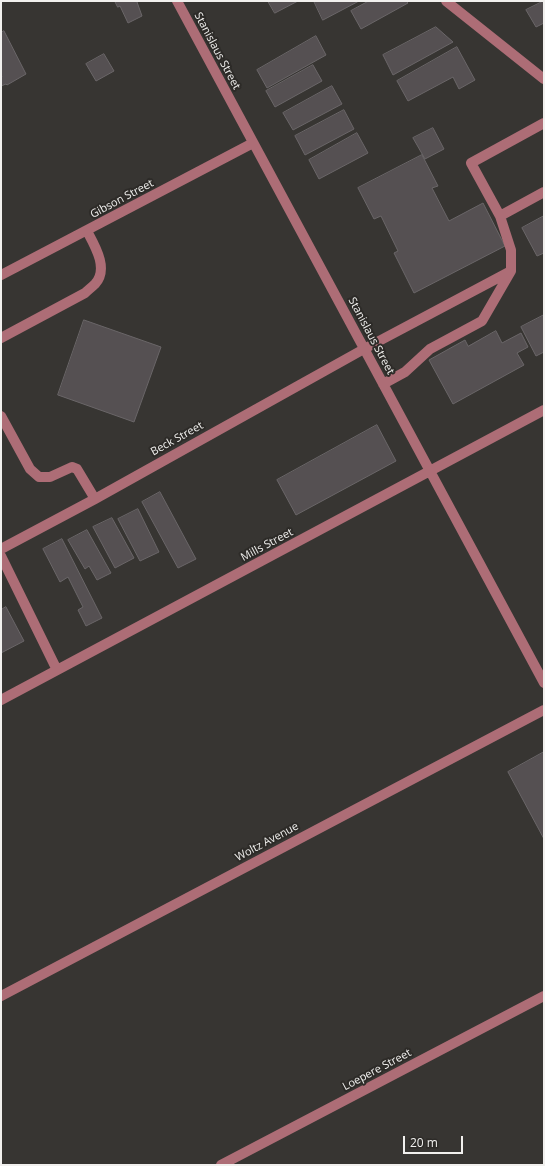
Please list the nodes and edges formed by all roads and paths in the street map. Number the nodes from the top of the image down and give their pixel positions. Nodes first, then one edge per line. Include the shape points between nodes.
1 (176, 1) edge
2 (446, 1) edge
3 (544, 80) edge
4 (544, 123) edge
5 (253, 143) junction
6 (544, 192) edge
7 (500, 216) junction
8 (87, 230) junction
9 (512, 271) junction
10 (1, 275) edge
11 (1, 338) edge
12 (364, 349) junction
13 (383, 384) junction
14 (544, 410) edge
15 (1, 416) edge
16 (430, 472) junction
17 (95, 499) junction
18 (1, 549) edge
19 (1, 556) edge
20 (57, 670) junction
21 (544, 684) edge
22 (1, 700) edge
23 (544, 710) edge
24 (1, 996) edge
25 (544, 996) edge
26 (221, 1165) edge

1 - 5 street, Stanislaus Street
2 - 3 street
4 - 7 street via 471,163
5 - 8 street, Gibson Street
5 - 12 street, Stanislaus Street
6 - 7 street
7 - 9 street via 511,250
8 - 10 street, Gibson Street
8 - 11 street via 99,254 101,270 96,283 85,293
9 - 12 street, Beck Street
9 - 13 street via 482,321 430,349 405,372
12 - 13 street, Stanislaus Street
12 - 17 street, Beck Street
13 - 16 street, Stanislaus Street
14 - 16 street, Mills Street
15 - 17 street via 30,469 39,477 50,476 72,467 77,469
16 - 20 street, Mills Street
16 - 21 street, Stanislaus Street
17 - 18 street, Beck Street
19 - 20 street
20 - 22 street, Mills Street
23 - 24 street, Woltz Avenue
25 - 26 street, Loepere Street

